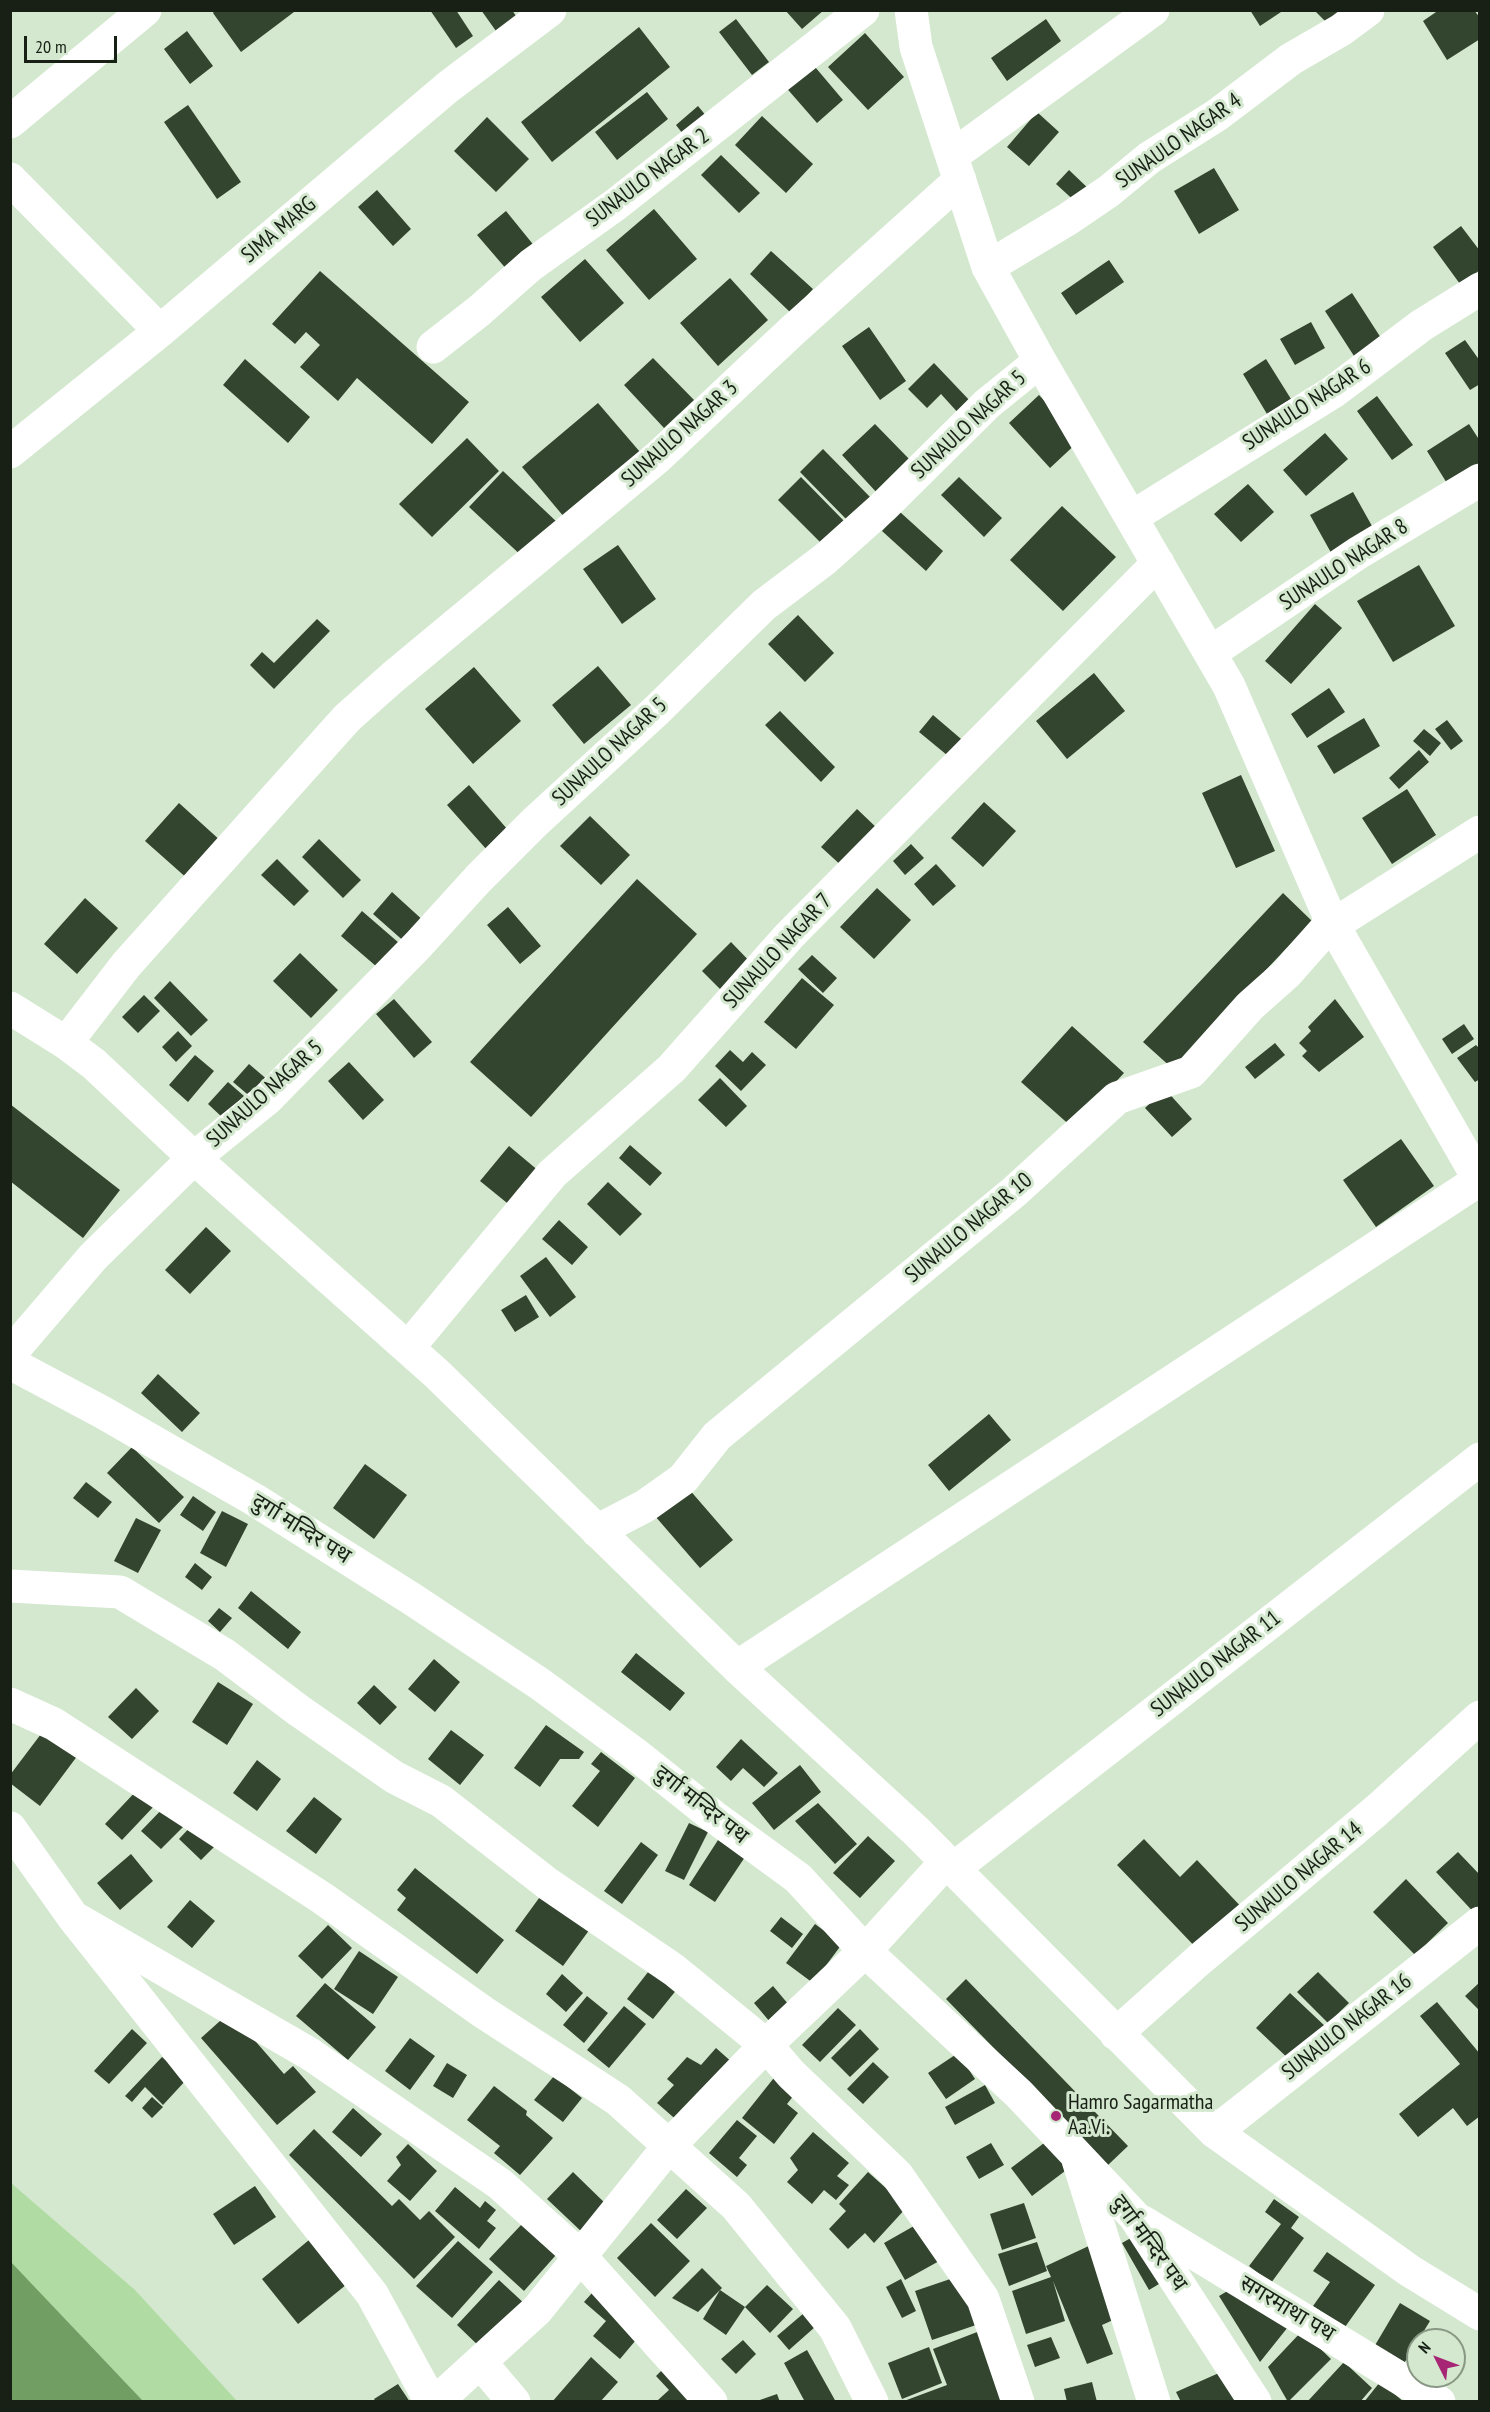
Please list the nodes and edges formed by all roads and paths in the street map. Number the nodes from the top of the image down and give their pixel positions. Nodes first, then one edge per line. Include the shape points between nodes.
1 (145, 10) edge
2 (550, 10) edge
3 (863, 10) edge
4 (911, 10) edge
5 (1153, 10) edge
6 (1368, 10) edge
7 (10, 122) edge
8 (956, 168) junction
9 (10, 179) edge
10 (988, 267) junction
11 (1479, 289) edge
12 (160, 331) junction
13 (433, 347) dead end
14 (1040, 361) junction
15 (10, 452) edge
16 (1479, 480) edge
17 (1132, 517) junction
18 (1158, 563) junction
19 (1210, 653) junction
20 (1479, 832) edge
21 (1333, 923) junction
22 (10, 1008) edge
23 (66, 1042) junction
24 (194, 1158) junction
25 (1479, 1181) edge
26 (408, 1348) junction
27 (10, 1354) edge
28 (10, 1364) edge
29 (1479, 1459) edge
30 (597, 1531) junction
31 (10, 1587) edge
32 (736, 1667) junction
33 (10, 1704) edge
34 (1479, 1717) edge
35 (10, 1828) edge
36 (949, 1866) junction
37 (74, 1917) junction
38 (1479, 1923) edge
39 (865, 1951) junction
40 (1116, 2034) junction
41 (766, 2045) junction
42 (1215, 2132) junction
43 (669, 2146) junction
44 (1076, 2154) junction
45 (1135, 2217) junction
46 (580, 2256) junction
47 (1479, 2314) edge
48 (480, 2362) junction
49 (431, 2402) edge
50 (436, 2402) edge
51 (514, 2402) edge
52 (711, 2402) edge
53 (872, 2402) edge
54 (1018, 2402) edge
55 (1154, 2402) edge
56 (1255, 2402) edge
57 (1439, 2402) edge

1 - 7 street
2 - 12 street, SIMA MARG via 448,87
3 - 13 street, SUNAULO NAGAR 2 via 624,198 531,265
4 - 8 street via 916,47
5 - 8 street, SUNAULO NAGAR 3
6 - 10 street, SUNAULO NAGAR 4 via 1291,59 1068,219
8 - 10 street
8 - 23 street, SUNAULO NAGAR 3 via 658,457 347,718 126,965
9 - 12 street
10 - 14 street
11 - 17 street, SUNAULO NAGAR 6 via 1422,325 1333,392
12 - 15 street, SIMA MARG
14 - 17 street
14 - 24 street, SUNAULO NAGAR 5 via 987,404 825,560 764,605 535,822 267,1099
16 - 19 street, SUNAULO NAGAR 8 via 1358,553
17 - 18 street
18 - 19 street
18 - 26 street, SUNAULO NAGAR 7 via 789,936 672,1068 552,1174
19 - 21 street via 1229,686
20 - 21 street, SUNAULO NAGAR 10
21 - 25 street
21 - 30 street, SUNAULO NAGAR 10 via 1191,1072 1117,1098 1014,1192 717,1436 683,1479 645,1506
22 - 23 street
23 - 24 street
24 - 26 street
24 - 27 street, SUNAULO NAGAR 5 via 93,1257
25 - 32 street
26 - 30 street
28 - 39 street, दुर्गा मन्दिर पथ via 255,1500 540,1684 798,1878
29 - 36 street, SUNAULO NAGAR 11
30 - 32 street
31 - 41 street via 120,1592 225,1655 394,1777 441,1801 548,1884 674,1970
32 - 36 street
33 - 43 street via 54,1724 322,1898 483,2012 618,2100
34 - 40 street, SUNAULO NAGAR 14 via 1376,1811
35 - 37 street
36 - 39 street, SUNAULO NAGAR 11
36 - 40 street
37 - 46 street via 310,2054 500,2184
37 - 49 street via 372,2294
38 - 42 street, SUNAULO NAGAR 16
39 - 41 street, SUNAULO NAGAR 11
39 - 44 street, दुर्गा मन्दिर पथ via 1019,2094
40 - 42 street
41 - 43 street, SUNAULO NAGAR 11
41 - 54 street via 897,2175 983,2300
42 - 47 street via 1410,2271
43 - 46 street, SUNAULO NAGAR 11
43 - 53 street via 736,2206 835,2328
44 - 45 street, दुर्गा मन्दिर पथ
44 - 55 street
45 - 56 street, दुर्गा मन्दिर पथ
45 - 57 street, सगरमाथा पथ
46 - 48 street, SUNAULO NAGAR 11 via 537,2310
46 - 52 street
48 - 50 street, SUNAULO NAGAR 11
48 - 51 street

